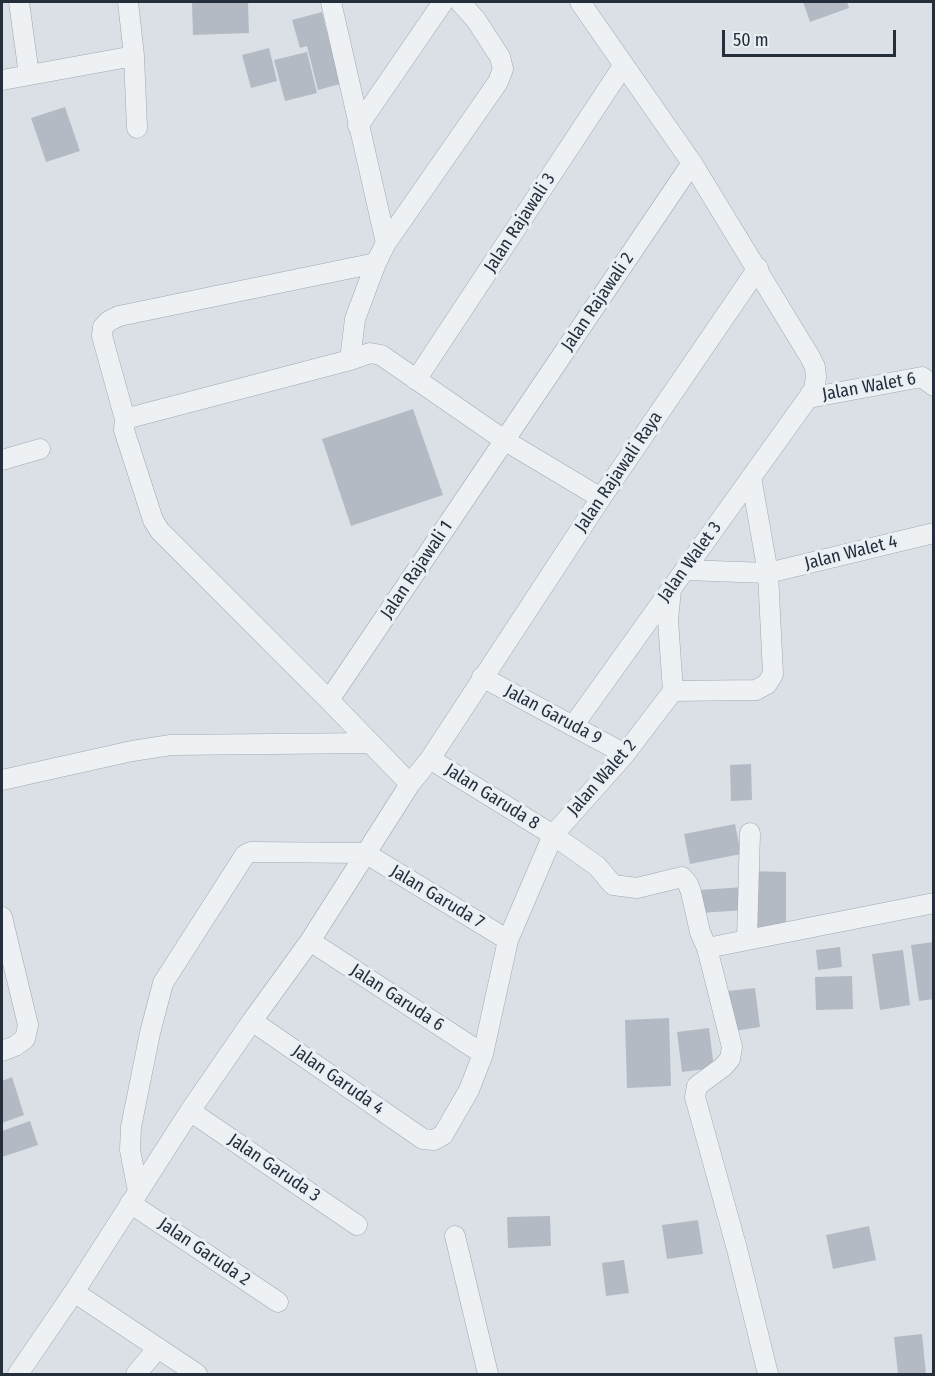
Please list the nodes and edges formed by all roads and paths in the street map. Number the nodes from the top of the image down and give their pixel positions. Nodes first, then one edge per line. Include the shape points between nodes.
1 (20, 2) edge
2 (128, 2) edge
3 (443, 2) edge
4 (460, 2) edge
5 (580, 2) edge
6 (332, 3) edge
7 (134, 56) junction
8 (623, 66) junction
9 (29, 75) junction
10 (2, 80) edge
11 (358, 126) junction
12 (137, 128) dead end
13 (692, 163) junction
14 (386, 243) junction
15 (376, 263) junction
16 (758, 268) junction
17 (350, 360) junction
18 (416, 380) junction
19 (931, 383) edge
20 (808, 398) junction
21 (125, 419) junction
22 (504, 440) junction
23 (40, 449) dead end
24 (2, 460) edge
25 (751, 477) junction
26 (601, 498) junction
27 (933, 533) edge
28 (685, 570) junction
29 (768, 573) junction
30 (671, 589) junction
31 (482, 677) junction
32 (673, 691) junction
33 (329, 700) junction
34 (573, 726) junction
35 (370, 743) junction
36 (624, 754) junction
37 (430, 759) junction
38 (2, 780) edge
39 (410, 784) junction
40 (750, 833) dead end
41 (554, 835) junction
42 (365, 853) junction
43 (933, 903) edge
44 (2, 917) edge
45 (747, 939) junction
46 (508, 940) junction
47 (310, 941) junction
48 (707, 948) junction
49 (252, 1021) junction
50 (2, 1051) edge
51 (483, 1054) junction
52 (190, 1111) junction
53 (423, 1139) joint
54 (134, 1197) junction
55 (357, 1225) dead end
56 (455, 1236) dead end
57 (74, 1292) junction
58 (278, 1302) dead end
59 (158, 1348) junction
60 (18, 1374) edge
61 (136, 1374) edge
62 (196, 1374) edge
63 (488, 1374) edge
64 (768, 1374) edge

1 - 9 street
2 - 7 street
3 - 11 street
4 - 14 street via 500,57 503,69 498,82
5 - 8 street
6 - 11 street
7 - 9 street
7 - 12 street
8 - 13 street
8 - 18 street, Jalan Rajawali 3
9 - 10 street
11 - 14 street
13 - 16 street
13 - 22 street, Jalan Rajawali 2
14 - 15 street
15 - 17 street via 355,319
15 - 21 street via 109,321 102,336
16 - 20 street via 815,367 814,389
16 - 26 street, Jalan Rajawali Raya
17 - 18 street via 370,353 381,355
17 - 21 street
18 - 22 street
19 - 20 street, Jalan Walet 6 via 922,377
20 - 25 street, Jalan Walet 3
21 - 33 street via 123,430 160,531
22 - 26 street
22 - 33 street, Jalan Rajawali 1
23 - 24 street
25 - 28 street, Jalan Walet 3
25 - 29 street
26 - 31 street, Jalan Rajawali Raya
27 - 29 street, Jalan Walet 4
28 - 29 street, Jalan Walet 4
28 - 30 street, Jalan Walet 3
29 - 32 street via 773,674 767,684 756,690
30 - 32 street via 668,620
30 - 34 street, Jalan Walet 3
31 - 34 street, Jalan Garuda 9
31 - 37 street, Jalan Rajawali Raya
32 - 36 street, Jalan Walet 2
33 - 35 street
34 - 36 street, Jalan Garuda 9
35 - 38 street via 171,745
35 - 39 street
36 - 41 street, Jalan Walet 2
37 - 39 street, Jalan Rajawali Raya
37 - 41 street, Jalan Garuda 8
39 - 42 street, Jalan Rajawali Raya
40 - 45 street
41 - 46 street, Jalan Walet 2
41 - 48 street, Jalan Garuda 8 via 597,866 613,885 637,888 682,877 691,892
42 - 46 street, Jalan Garuda 7
42 - 47 street, Jalan Rajawali Raya
42 - 54 street via 245,855 163,983 131,1127
43 - 45 street
44 - 50 street via 28,1025 25,1039
45 - 48 street
46 - 51 street, Jalan Walet 2
47 - 49 street, Jalan Rajawali Raya
47 - 51 street, Jalan Garuda 6
48 - 64 street via 732,1047 730,1059 697,1086 695,1097
49 - 52 street, Jalan Rajawali Raya
49 - 53 street, Jalan Garuda 4
51 - 53 street, Jalan Walet 2 via 469,1090 443,1135 434,1140
52 - 54 street, Jalan Rajawali Raya
52 - 55 street, Jalan Garuda 3
54 - 57 street, Jalan Rajawali Raya
54 - 58 street, Jalan Garuda 2
56 - 63 street
57 - 59 street
57 - 60 street, Jalan Rajawali Raya
59 - 61 street
59 - 62 street

